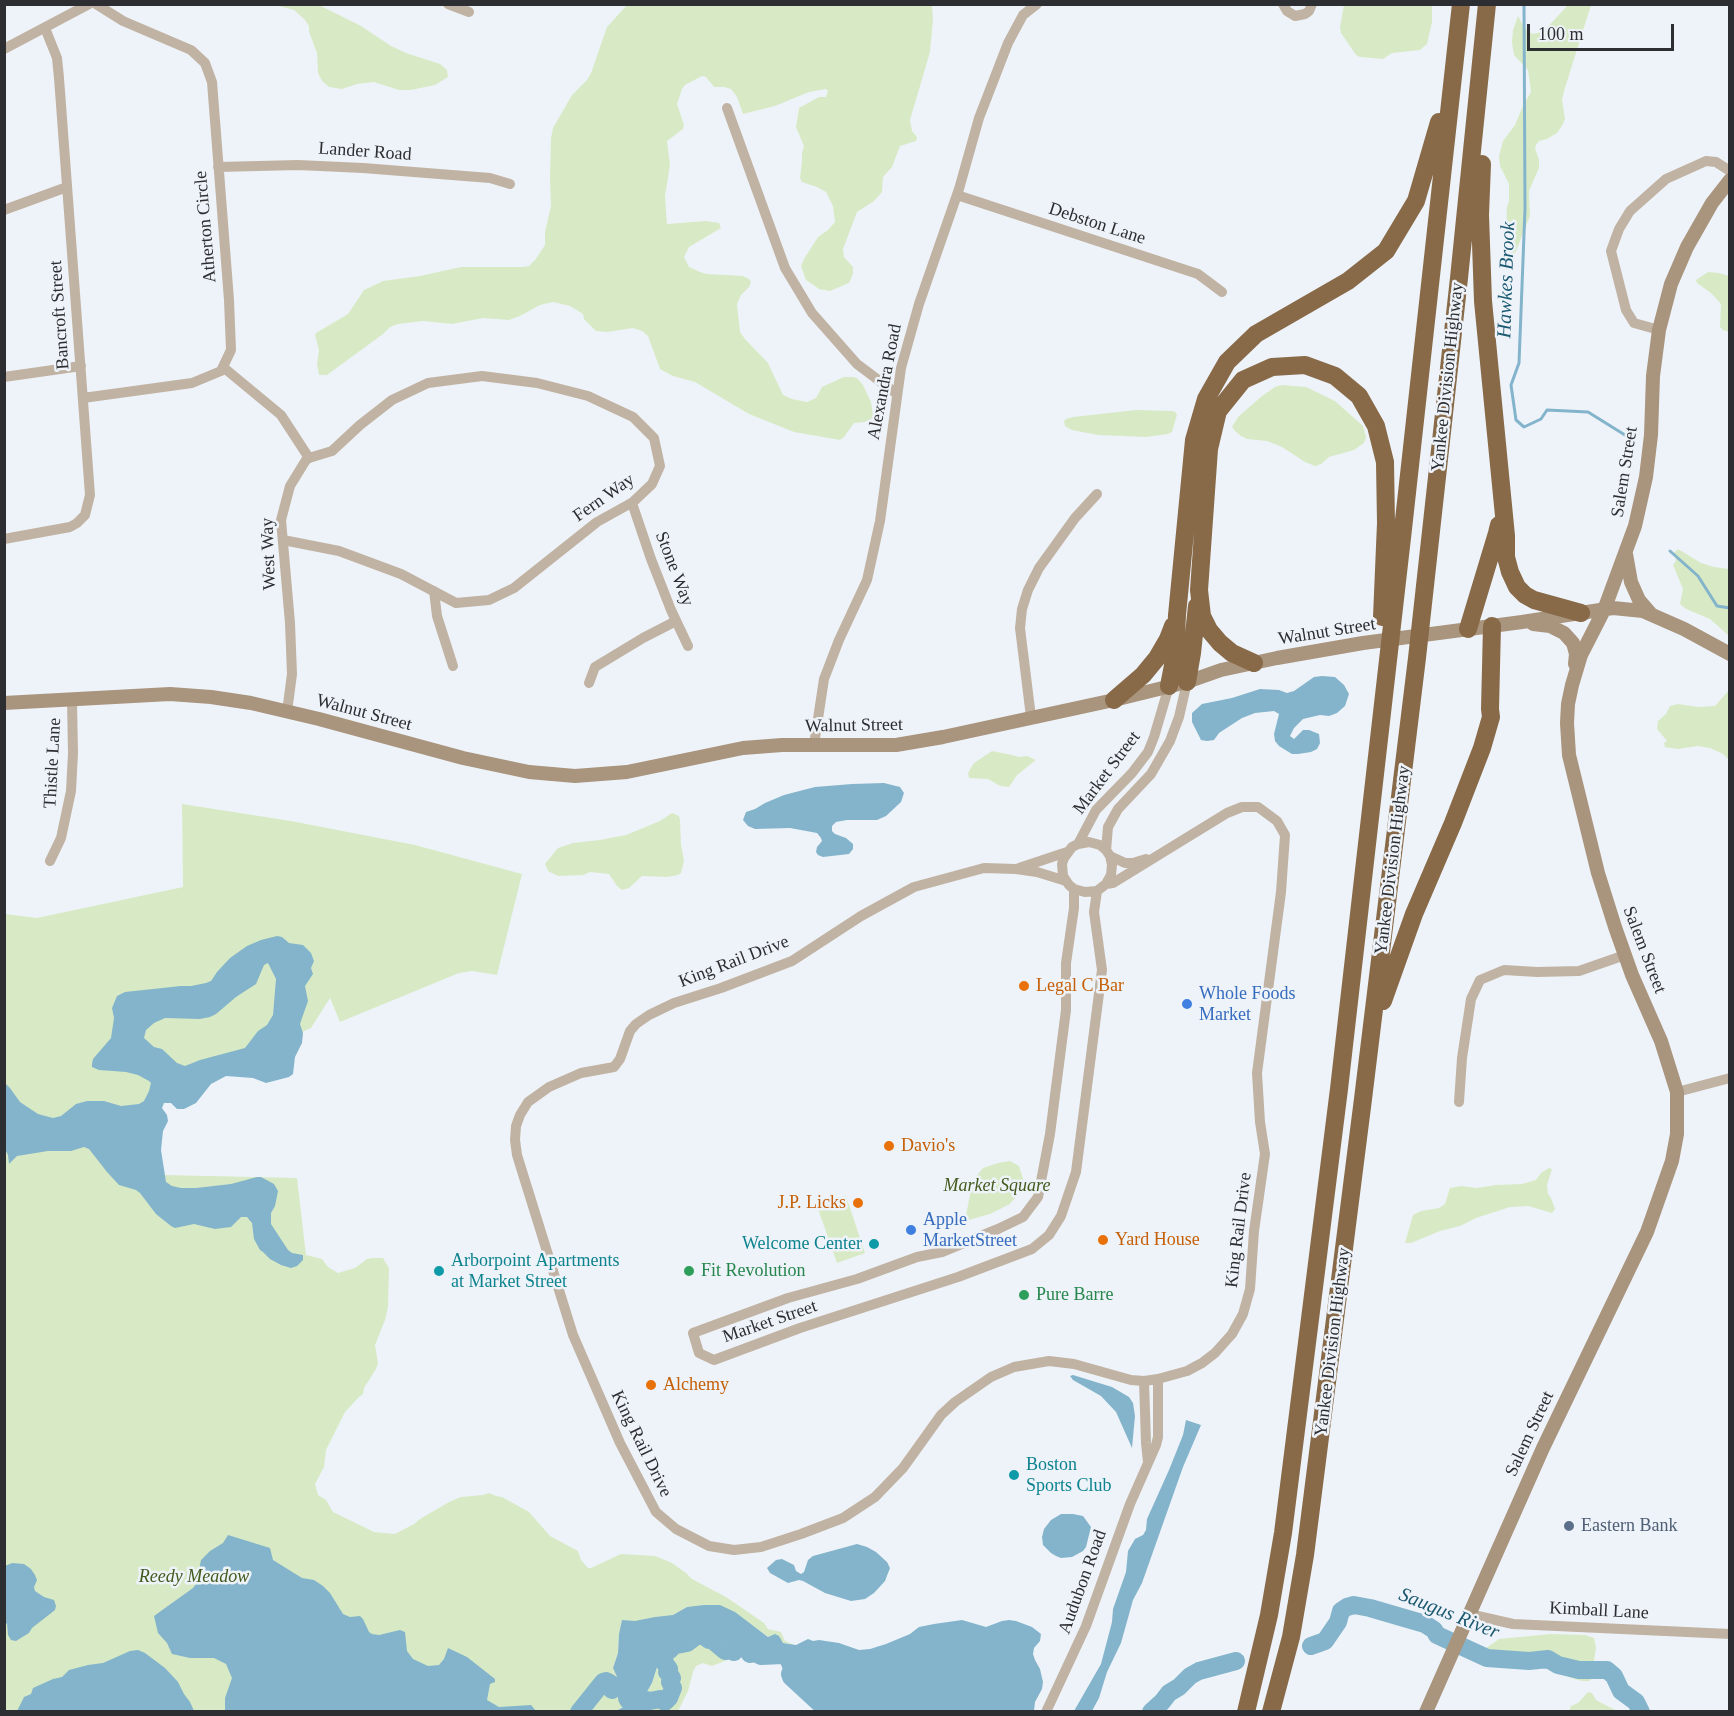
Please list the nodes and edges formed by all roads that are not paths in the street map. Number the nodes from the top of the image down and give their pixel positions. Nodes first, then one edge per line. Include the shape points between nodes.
1 (89, 4) edge
2 (96, 4) edge
3 (448, 4) edge
4 (1037, 4) edge
5 (1283, 4) edge
6 (1312, 4) edge
7 (1461, 4) edge
8 (1487, 4) edge
9 (469, 12) dead end
10 (45, 28) junction
11 (4, 49) edge
12 (1481, 65) junction
13 (1454, 68) junction
14 (727, 108) dead end
15 (218, 167) junction
16 (1730, 171) edge
17 (1730, 180) edge
18 (510, 184) dead end
19 (67, 187) junction
20 (957, 195) junction
21 (4, 210) edge
22 (1222, 292) dead end
23 (1659, 330) junction
24 (81, 366) junction
25 (223, 367) junction
26 (4, 377) edge
27 (897, 394) junction
28 (83, 398) junction
29 (309, 459) junction
30 (1097, 494) dead end
31 (1502, 500) junction
32 (632, 503) junction
33 (4, 539) edge
34 (283, 540) junction
35 (1625, 552) junction
36 (1199, 590) junction
37 (434, 591) junction
38 (1604, 610) junction
39 (1581, 613) junction
40 (1177, 615) junction
41 (1652, 615) junction
42 (1387, 617) junction
43 (676, 621) junction
44 (1522, 622) junction
45 (1492, 626) junction
46 (1468, 629) junction
47 (688, 646) dead end
48 (1730, 654) edge
49 (1254, 663) junction
50 (453, 666) dead end
51 (1187, 682) junction
52 (589, 683) dead end
53 (1572, 685) junction
54 (1169, 686) junction
55 (72, 700) junction
56 (1114, 700) junction
57 (4, 703) edge
58 (287, 712) junction
59 (1031, 717) junction
60 (814, 745) junction
61 (1078, 844) junction
62 (1067, 852) junction
63 (1108, 853) junction
64 (1158, 856) junction
65 (50, 861) dead end
66 (1016, 869) junction
67 (1107, 884) junction
68 (1070, 885) junction
69 (1097, 891) junction
70 (1625, 955) junction
71 (1370, 1040) junction
72 (1730, 1077) edge
73 (1677, 1092) junction
74 (1459, 1102) dead end
75 (1158, 1379) junction
76 (1144, 1381) junction
77 (1148, 1462) junction
78 (1275, 1585) junction
79 (1469, 1614) junction
80 (1730, 1634) edge
81 (1048, 1707) edge
82 (1233, 1712) edge
83 (1246, 1712) edge
84 (1271, 1712) edge
85 (1426, 1712) edge

1 - 10 street
2 - 15 street, Atherton Circle via 123,21 191,50 205,63 212,82
3 - 9 street
4 - 20 street, Alexandra Road via 1023,15 1008,43
5 - 6 street via 1295,16 1305,14
7 - 13 highway, Yankee Division Highway
8 - 12 highway, Yankee Division Highway
10 - 11 street
10 - 19 street, Bancroft Street via 57,58
12 - 31 highway via 1483,301
12 - 71 highway, Yankee Division Highway via 1418,658
13 - 40 highway via 1416,201 1386,251 1348,281 1256,334 1227,362 1206,399 1194,440
13 - 42 highway, Yankee Division Highway
14 - 27 street via 785,268 812,313 857,364
15 - 18 street, Lander Road via 363,168 490,178
15 - 25 street, Atherton Circle via 231,350
16 - 23 street via 1706,161 1666,179 1630,211 1619,229 1611,251 1626,310 1634,323
17 - 23 main road, Salem Street via 1687,247 1671,284
19 - 21 street
19 - 24 street, Bancroft Street
20 - 22 street, Debston Lane via 1198,274
20 - 27 street, Alexandra Road via 919,304
23 - 35 main road, Salem Street via 1646,477
24 - 26 street
24 - 28 street, Bancroft Street
25 - 28 street via 192,382
25 - 29 street via 281,415
27 - 60 street, Alexandra Road via 880,521 867,580 824,679
28 - 33 street, Bancroft Street via 90,495 85,515 70,527
29 - 32 street, Fern Way via 332,452 392,400 428,383 482,376 537,383 588,396 633,417 654,438 660,465 652,484
29 - 34 street, West Way via 290,486 281,520
30 - 59 street via 1040,568 1022,609 1021,637
31 - 39 highway via 1506,557 1517,586 1534,600
31 - 46 highway via 1497,533
32 - 37 street, Fern Way via 597,522 514,588 489,600 456,603
32 - 43 street, Stone Way
34 - 37 street, Fern Way via 339,551
34 - 58 street, West Way via 292,674
35 - 38 main road, Salem Street
35 - 41 main road via 1631,582
36 - 42 highway via 1209,449 1218,411 1243,380 1272,367 1305,365 1335,376 1359,396 1376,426 1385,462
36 - 49 highway via 1202,616 1209,630 1232,653
36 - 51 highway
37 - 50 street via 437,616
38 - 39 main road, Walnut Street
38 - 41 main road, Walnut Street via 1643,611
38 - 53 main road, Salem Street via 1581,655
39 - 44 main road, Walnut Street
40 - 54 highway
40 - 56 highway via 1157,658
41 - 48 main road, Walnut Street
42 - 78 highway, Yankee Division Highway via 1389,654 1339,1089
43 - 47 street, Stone Way
43 - 52 street via 595,667
44 - 45 main road, Walnut Street
44 - 53 main road via 1550,626 1573,643 1576,654
45 - 46 main road, Walnut Street
45 - 71 highway via 1488,728 1414,914
46 - 49 main road, Walnut Street
49 - 51 main road, Walnut Street
51 - 54 main road, Walnut Street
51 - 63 street, Market Street via 1170,741 1151,774 1118,809 1108,827
53 - 70 main road, Salem Street via 1567,723 1569,755 1598,873
54 - 56 main road, Walnut Street
54 - 61 street, Market Street via 1148,752 1096,810
55 - 57 main road, Walnut Street
55 - 58 main road, Walnut Street via 173,694 251,703
55 - 65 street, Thistle Lane via 73,753 67,816
56 - 59 main road, Walnut Street
58 - 60 main road, Walnut Street via 463,758 575,776 627,772 743,748
59 - 60 main road, Walnut Street via 896,745
61 - 62 street, Market Street
61 - 63 street, Market Street via 1089,842
62 - 66 street, King Rail Drive
62 - 68 street, Market Street via 1063,876
63 - 64 street, King Rail Drive via 1125,863
63 - 67 street, Market Street via 1112,865
64 - 67 street, King Rail Drive
64 - 75 street, King Rail Drive via 1242,807 1258,807 1277,821 1285,835 1257,1073 1266,1154 1250,1289 1239,1323 1215,1353 1186,1371
66 - 68 street, King Rail Drive via 1037,872
66 - 76 street, King Rail Drive via 984,868 914,887 792,961 649,1015 630,1031 614,1067 581,1073 549,1087 528,1102 516,1126 518,1155 573,1335 620,1443 656,1512 676,1529 709,1546 734,1550 761,1547 823,1527 854,1512 895,1479 948,1408 991,1377 1014,1367 1058,1361
67 - 69 street
68 - 69 street via 1085,892
68 - 69 street, Market Street via 1074,908 1066,963 1066,1010 1050,1134 1038,1197 1023,1217 942,1252 788,1298 693,1333 699,1353 714,1360 958,1277 1032,1249 1049,1235 1061,1216 1076,1172 1102,970 1094,912
70 - 73 main road, Salem Street via 1661,1041
70 - 74 street via 1579,971 1504,970 1480,980 1471,999
71 - 84 highway, Yankee Division Highway via 1305,1555 1291,1637
72 - 73 street
73 - 79 main road, Salem Street via 1677,1134 1672,1161 1647,1232 1542,1448
75 - 76 street, King Rail Drive
75 - 77 street, Audubon Road via 1158,1437
76 - 77 street, Audubon Road
77 - 81 street, Audubon Road via 1086,1626
78 - 82 highway
78 - 83 highway, Yankee Division Highway
79 - 80 street, Kimball Lane via 1513,1624
79 - 85 main road, Salem Street

